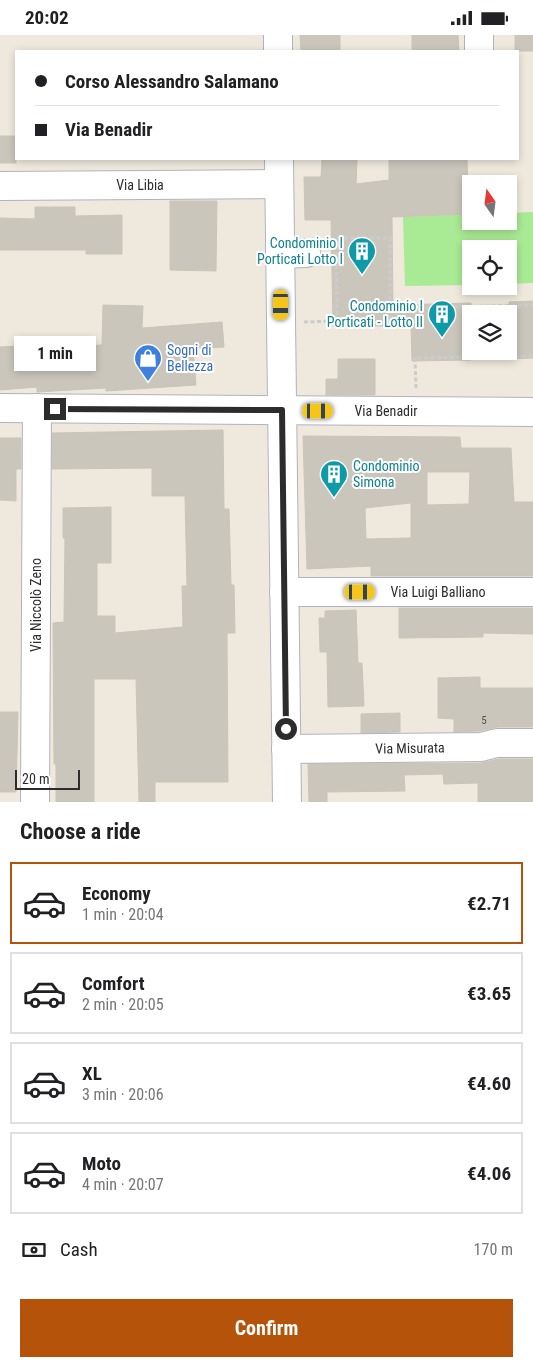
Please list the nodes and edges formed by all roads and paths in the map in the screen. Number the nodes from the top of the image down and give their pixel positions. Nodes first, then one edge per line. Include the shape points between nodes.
1 (278, 35) edge
2 (479, 35) edge
3 (278, 50) edge
4 (479, 50) edge
5 (279, 171) edge
6 (0, 186) edge
7 (533, 305) edge
8 (337, 321) dead end
9 (390, 321) dead end
10 (415, 321) dead end
11 (533, 356) edge
12 (416, 397) dead end
13 (0, 408) edge
14 (37, 408) junction
15 (282, 410) junction
16 (533, 412) edge
17 (533, 592) edge
18 (284, 593) junction
19 (533, 743) edge
20 (286, 749) junction
21 (36, 802) edge
22 (287, 802) edge

1 - 3 street
2 - 4 street
5 - 6 street, Via Libia
5 - 15 street via 293,254
7 - 10 path via 414,307
8 - 9 path via 336,239 390,238
11 - 12 path via 415,358
13 - 14 street, Via Benadir
14 - 15 street, Via Benadir
14 - 21 street, Via Niccolò Zeno
15 - 16 street, Via Benadir
15 - 18 street
17 - 18 street, Via Luigi Balliano
18 - 20 street
19 - 20 street, Via Misurata via 497,743 481,747
20 - 22 street

